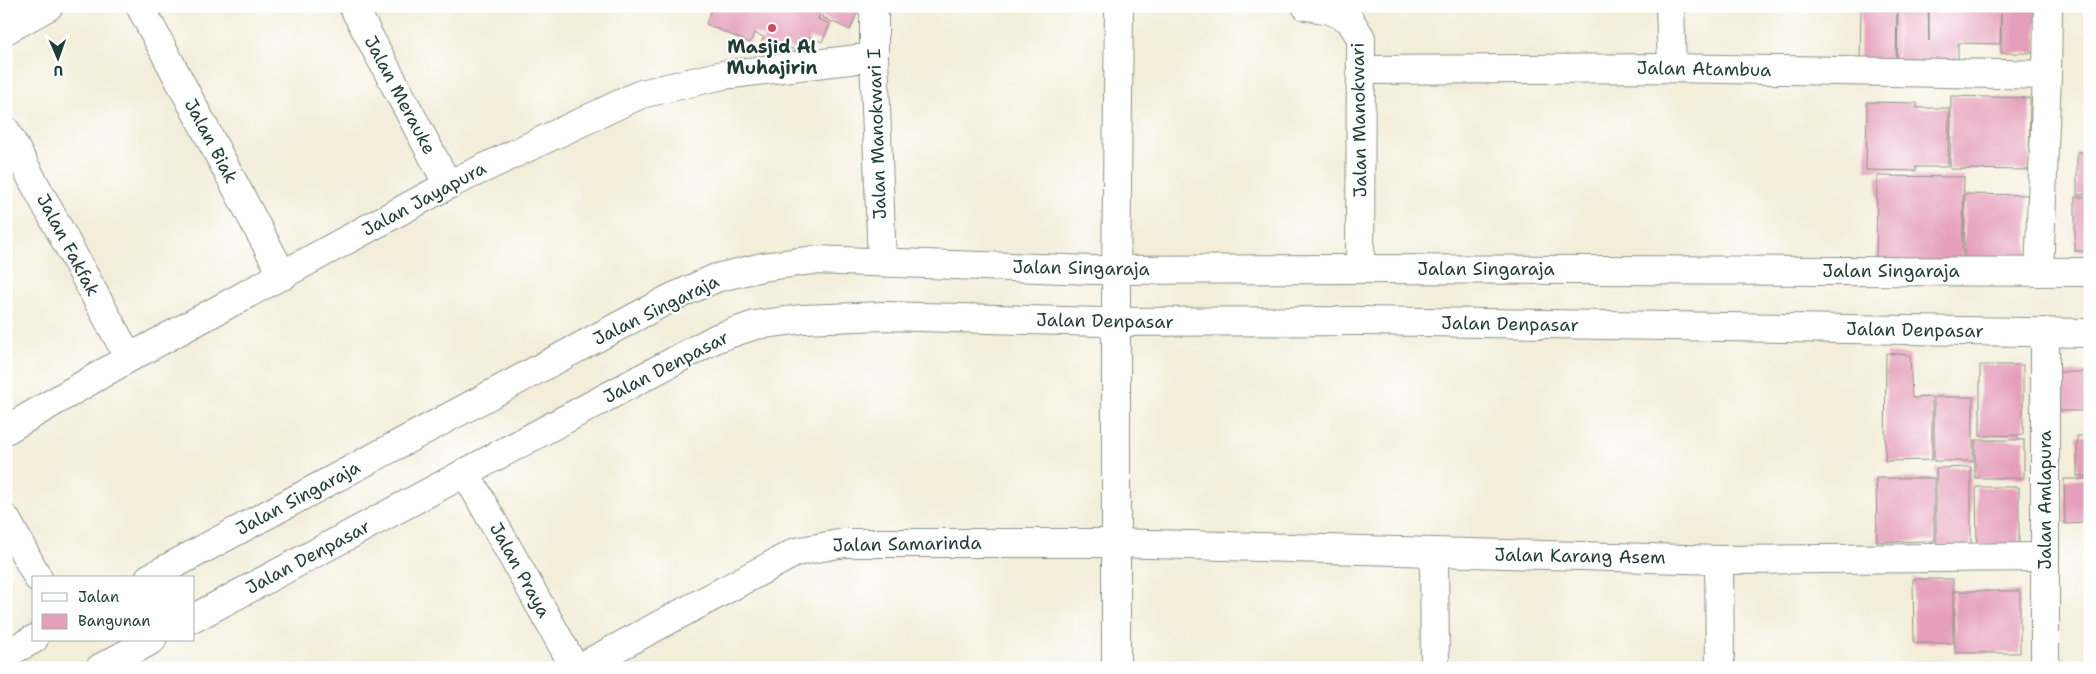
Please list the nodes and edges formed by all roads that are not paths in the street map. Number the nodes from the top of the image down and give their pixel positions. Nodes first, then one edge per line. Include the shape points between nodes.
1 (49, 6) edge
2 (140, 6) edge
3 (353, 6) edge
4 (874, 6) edge
5 (1119, 6) edge
6 (1306, 6) edge
7 (1670, 6) edge
8 (2048, 6) edge
9 (6, 30) edge
10 (874, 57) junction
11 (1672, 68) junction
12 (1361, 70) junction
13 (2047, 75) junction
14 (6, 132) edge
15 (448, 185) junction
16 (882, 261) junction
17 (1360, 269) junction
18 (2039, 272) junction
19 (2090, 272) edge
20 (1116, 274) junction
21 (283, 276) junction
22 (1116, 317) junction
23 (2045, 332) junction
24 (2090, 333) edge
25 (129, 358) junction
26 (6, 430) edge
27 (466, 472) junction
28 (6, 519) edge
29 (1115, 543) junction
30 (1434, 553) junction
31 (2045, 557) junction
32 (1719, 560) junction
33 (37, 576) edge
34 (153, 576) edge
35 (195, 617) edge
36 (32, 640) edge
37 (148, 642) edge
38 (6, 654) edge
39 (100, 668) edge
40 (575, 668) edge
41 (579, 668) edge
42 (1116, 668) edge
43 (1435, 668) edge
44 (1720, 668) edge
45 (2045, 668) edge

1 - 9 street
2 - 21 street, Jalan Biak
3 - 15 street, Jalan Merauke
4 - 10 street, Jalan Manokwari I
5 - 20 street
6 - 12 street, Jalan Manokwari via 1330,10 1350,19 1361,38
7 - 11 street
8 - 13 street
10 - 15 street, Jalan Jayapura via 723,75 641,94
10 - 16 street, Jalan Manokwari I
11 - 12 street, Jalan Atambua
11 - 13 street, Jalan Atambua
12 - 17 street, Jalan Manokwari
13 - 18 street
14 - 25 street, Jalan Fakfak
15 - 21 street, Jalan Jayapura
16 - 20 street, Jalan Singaraja
16 - 34 street, Jalan Singaraja via 813,260 716,278 669,299
17 - 18 street, Jalan Singaraja
17 - 20 street, Jalan Singaraja
18 - 19 street, Jalan Singaraja
20 - 22 street
21 - 25 street, Jalan Jayapura
22 - 23 street, Jalan Denpasar
22 - 27 street, Jalan Denpasar via 884,316 802,319 755,325 717,338
22 - 29 street
23 - 24 street, Jalan Denpasar
23 - 31 street, Jalan Amlapura
25 - 26 street, Jalan Jayapura
27 - 35 street, Jalan Denpasar
27 - 40 street, Jalan Praya
28 - 33 street
29 - 30 street, Jalan Karang Asem
29 - 41 street, Jalan Samarinda via 844,543 796,552
29 - 42 street
30 - 32 street, Jalan Karang Asem
30 - 43 street
31 - 32 street, Jalan Karang Asem
31 - 45 street, Jalan Amlapura
32 - 44 street
36 - 38 street
37 - 39 street

